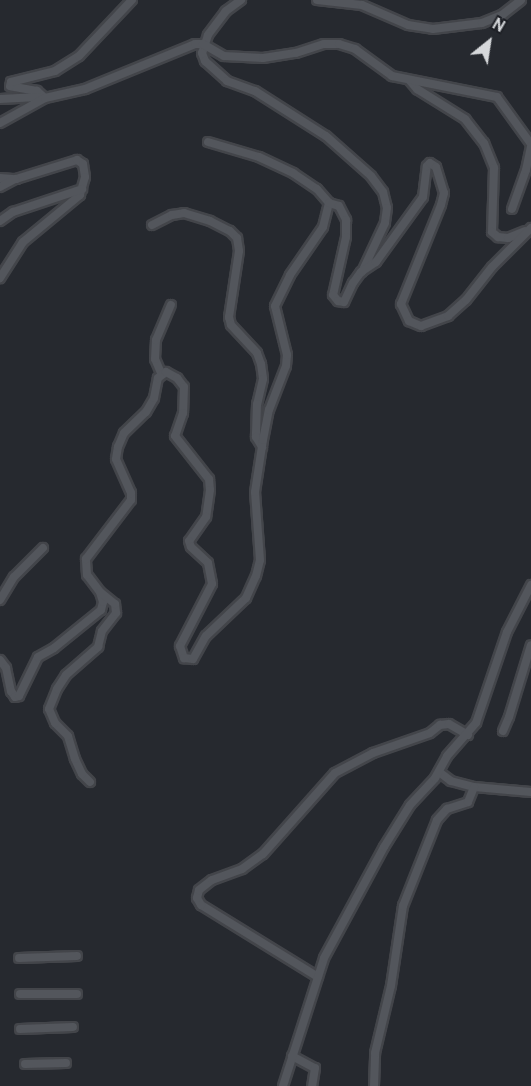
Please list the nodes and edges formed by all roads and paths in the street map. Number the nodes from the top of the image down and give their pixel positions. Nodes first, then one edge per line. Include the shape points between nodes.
1 (132, 0) edge
2 (241, 0) edge
3 (317, 0) edge
4 (521, 0) edge
5 (203, 44) junction
6 (410, 81) junction
7 (45, 98) junction
8 (0, 99) edge
9 (0, 123) edge
10 (208, 142) dead end
11 (531, 145) edge
12 (0, 178) edge
13 (16, 179) junction
14 (0, 187) edge
15 (82, 189) junction
16 (329, 203) junction
17 (512, 209) dead end
18 (0, 221) edge
19 (152, 225) dead end
20 (361, 272) junction
21 (0, 278) edge
22 (171, 305) dead end
23 (161, 373) junction
24 (262, 447) junction
25 (43, 548) dead end
26 (531, 585) edge
27 (100, 592) junction
28 (0, 600) edge
29 (531, 645) edge
30 (0, 660) edge
31 (503, 731) dead end
32 (468, 735) junction
33 (439, 772) junction
34 (90, 782) dead end
35 (474, 787) junction
36 (531, 792) edge
37 (76, 956) dead end
38 (19, 958) dead end
39 (318, 977) junction
40 (20, 994) dead end
41 (77, 994) dead end
42 (73, 1027) dead end
43 (20, 1029) dead end
44 (292, 1056) junction
45 (66, 1063) dead end
46 (25, 1064) dead end
47 (283, 1086) edge
48 (312, 1086) edge
49 (374, 1086) edge

1 - 7 street via 79,56 55,71 11,82 10,86 37,91
2 - 5 street via 226,11
3 - 4 street via 362,4 408,25 433,29 482,23 502,15
5 - 6 street via 224,56 263,58 339,44 356,49 392,76
5 - 7 street via 85,89
5 - 20 street via 205,61 227,81 255,91 326,136 371,176 383,192 385,223
6 - 11 street via 497,97
6 - 20 street via 465,119 484,143 494,168 492,232 508,238 531,228 448,316 421,326 409,321 401,304 444,193 436,167 430,163 423,197 376,262
7 - 8 street
7 - 9 street
10 - 16 street via 259,157 293,173 317,189
11 - 17 street
12 - 13 street
13 - 14 street
13 - 15 street via 77,160 83,164
15 - 18 street via 13,212
15 - 21 street via 80,195 23,242
16 - 20 street via 339,206 346,220 333,295 338,301 344,302
16 - 24 street via 322,227 290,275 276,306 286,366 269,410
19 - 24 street via 184,213 210,221 237,238 239,251 229,317 261,364 263,379 256,437
22 - 23 street via 156,340 155,359
23 - 24 street via 177,378 184,387 183,413 175,436 209,479 206,517 189,541 208,563 212,584 180,646 188,660 246,598 256,576 260,560 255,492
23 - 27 street via 146,412 124,433 118,447 116,459 131,500 86,559 87,575
25 - 28 street via 14,577
26 - 32 street via 507,632 476,723
27 - 30 street via 101,610 38,657 19,696 11,691
27 - 34 street via 115,604 116,613 102,631 98,647 66,675 49,710 68,736 82,774
29 - 31 street
32 - 33 street via 447,756
32 - 39 street via 449,724 440,725 335,773 263,854 199,890 197,898 201,905
33 - 35 street via 452,781
33 - 39 street via 410,805 384,847 324,958
35 - 36 street
35 - 49 street via 468,802 447,809 437,820 404,902 391,986 375,1053
37 - 38 street
39 - 44 street
40 - 41 street
42 - 43 street
44 - 47 street
44 - 48 street via 315,1068
45 - 46 street

